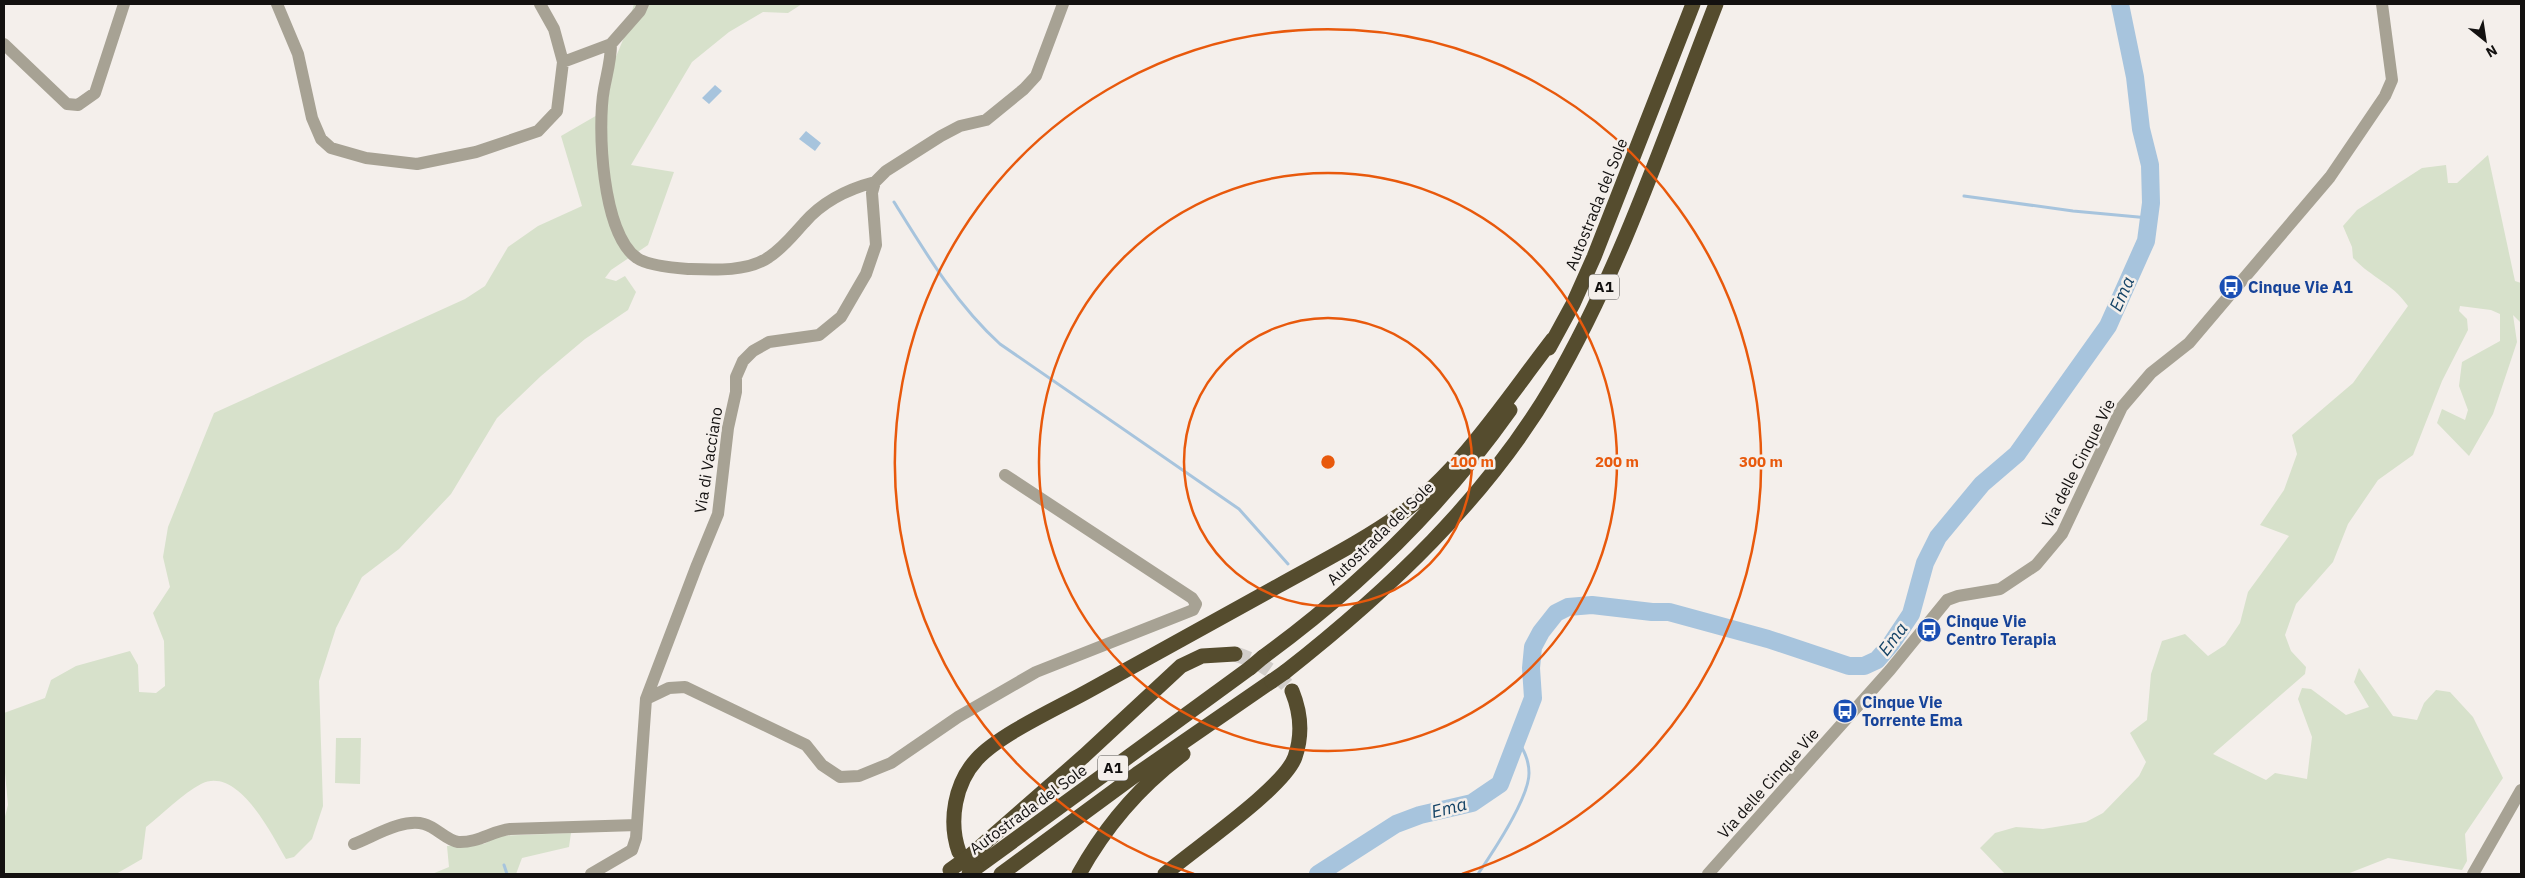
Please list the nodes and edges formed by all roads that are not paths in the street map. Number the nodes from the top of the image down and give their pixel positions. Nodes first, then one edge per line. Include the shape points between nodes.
1 (124, 4) edge
2 (277, 4) edge
3 (540, 4) edge
4 (643, 4) edge
5 (1063, 4) edge
6 (1693, 4) edge
7 (1716, 4) edge
8 (2382, 4) edge
9 (4, 44) edge
10 (611, 44) junction
11 (563, 62) junction
12 (875, 182) junction
13 (1553, 339) junction
14 (1005, 475) dead end
15 (1235, 654) tunnel mouth
16 (1278, 676) junction
17 (1292, 690) tunnel mouth
18 (646, 699) junction
19 (2521, 790) edge
20 (637, 825) junction
21 (354, 844) dead end
22 (969, 862) edge
23 (947, 872) edge
24 (591, 874) edge
25 (1001, 874) edge
26 (1079, 874) edge
27 (1165, 874) edge
28 (1708, 874) edge
29 (2473, 874) edge

1 - 9 street via 96,92 78,105 67,104
2 - 11 street via 298,54 312,118 321,139 331,148 366,158 417,164 476,152 538,132 556,111
3 - 11 street via 554,29
4 - 10 street
5 - 12 street via 1036,76 1024,89 986,120 960,126 941,136 886,171
6 - 13 highway, Autostrada del Sole / A1 via 1594,257
7 - 16 highway, A1 via 1614,264 1552,387 1490,474 1435,538 1332,635
8 - 28 street, Via delle Cinque Vie via 2392,80 2385,96 2330,178 2189,343 2151,373 2122,407 2062,534 2036,565 2016,581 1992,592 1946,600 1890,670
10 - 11 street
10 - 12 street via 602,118 608,202 622,241 637,259 668,268 713,270 744,266 768,258 834,197
12 - 18 street, Via di Vacciano via 872,193 876,245 866,274 841,316 819,335 769,342 743,361 736,377 718,514
13 - 22 highway, Autostrada del Sole / A1, bridge via 1526,387 1473,461 1369,571 1250,668
13 - 22 highway via 1454,464 1400,515 1037,719 982,754 967,773 957,798 954,822
14 - 18 street via 1192,598 1196,604 1193,610 1036,672 958,717 892,763 859,776 840,777 822,766 806,745 684,687 669,688
15 - 22 highway via 1202,656 1174,671
16 - 25 highway, A1
16 - 26 highway via 1256,699 1145,785 1108,828
17 - 27 highway via 1301,720 1300,738 1294,759 1281,780
18 - 20 street, Via di Vacciano
19 - 29 street
20 - 21 street via 497,830 476,841 456,842 424,824 412,823
20 - 24 street, Via di Vacciano via 632,850
22 - 23 highway, bridge

